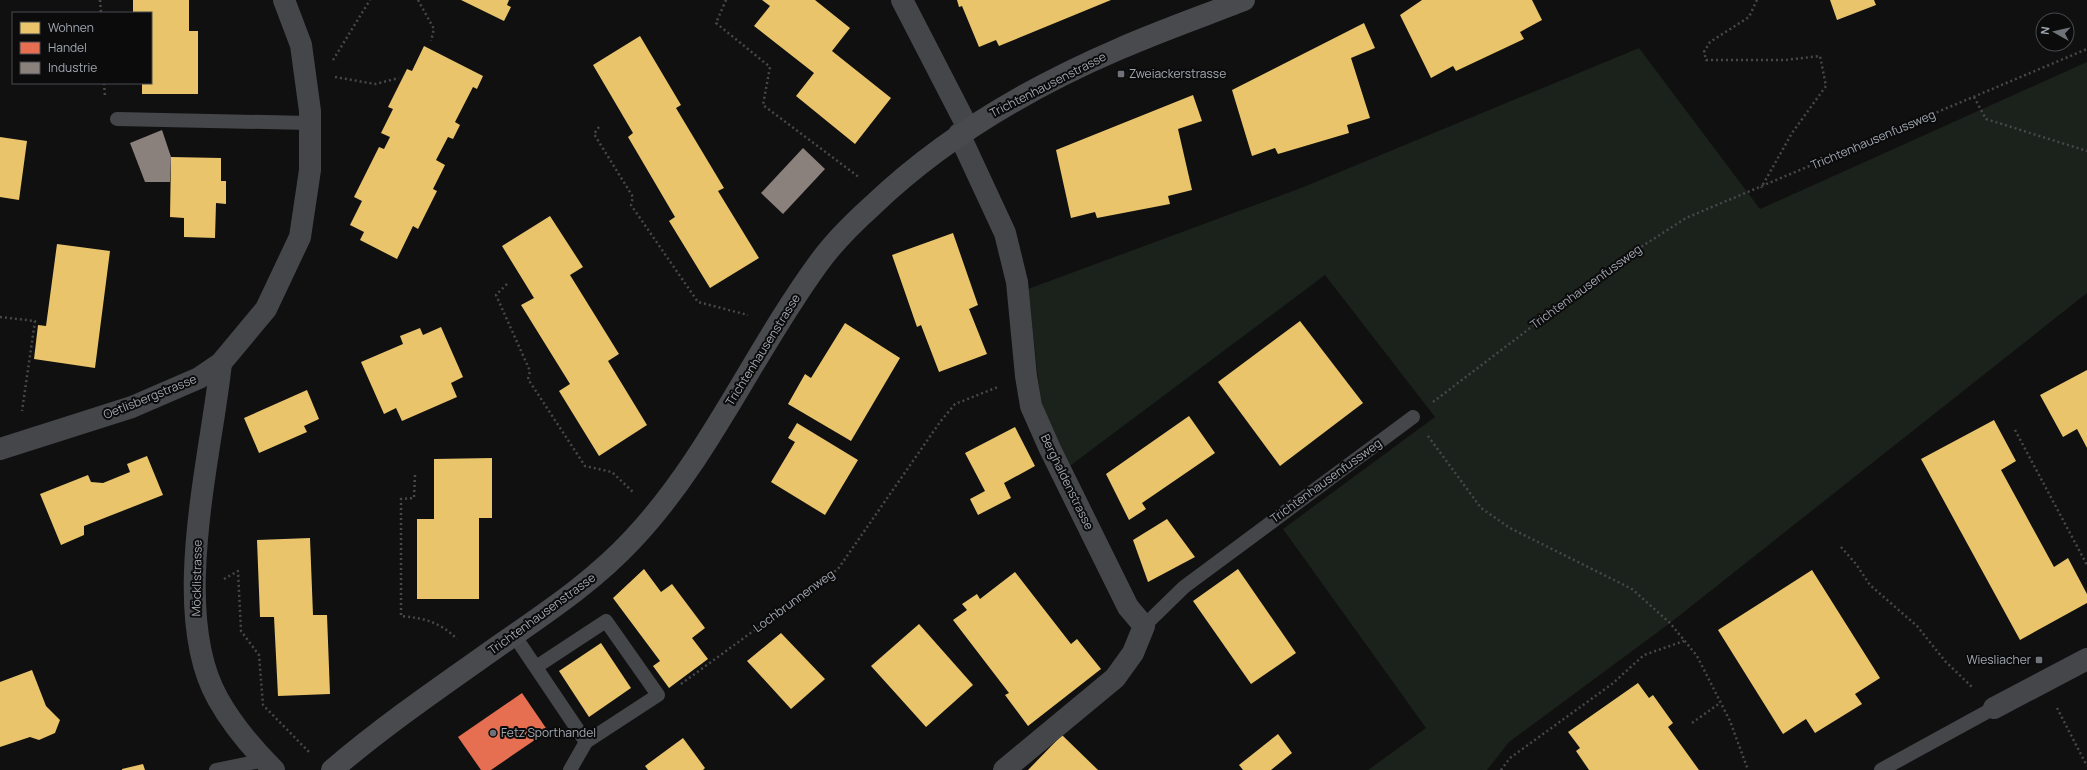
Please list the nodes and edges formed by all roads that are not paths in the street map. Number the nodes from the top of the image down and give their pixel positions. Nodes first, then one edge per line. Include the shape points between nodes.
1 (284, 0) edge
2 (902, 0) edge
3 (1244, 0) edge
4 (309, 112) junction
5 (117, 119) dead end
6 (963, 131) junction
7 (221, 363) junction
8 (1413, 417) road end
9 (9, 447) edge
10 (1144, 626) junction
11 (514, 635) junction
12 (2087, 659) edge
13 (536, 667) junction
14 (1994, 708) joint
15 (586, 742) junction
16 (269, 765) edge
17 (216, 770) edge
18 (332, 770) edge
19 (570, 770) edge
20 (1004, 770) edge
21 (1881, 770) edge

1 - 4 street, Oetlisbergstrasse via 301,45
2 - 6 street
3 - 6 street, Trichtenhausenstrasse via 1108,54 1017,99
4 - 5 lane
4 - 7 street, Oetlisbergstrasse via 310,170 300,237 266,309
6 - 10 street, Berghaldenstrasse via 1005,233 1017,282 1031,406 1128,607
6 - 11 street, Trichtenhausenstrasse via 907,174 843,233 778,323 690,469 656,514 607,566 562,602
7 - 9 street, Oetlisbergstrasse via 199,378 132,407
7 - 16 street, Möcklistrasse via 199,523 196,623 202,659 217,698 243,738
8 - 10 lane, Trichtenhausenfussweg via 1184,587
10 - 20 street via 1133,654 1115,678
11 - 13 lane
11 - 18 street, Trichtenhausenstrasse via 403,713
12 - 14 street
13 - 15 lane
13 - 15 lane via 606,621 658,695
14 - 21 lane
15 - 19 lane
16 - 17 lane

